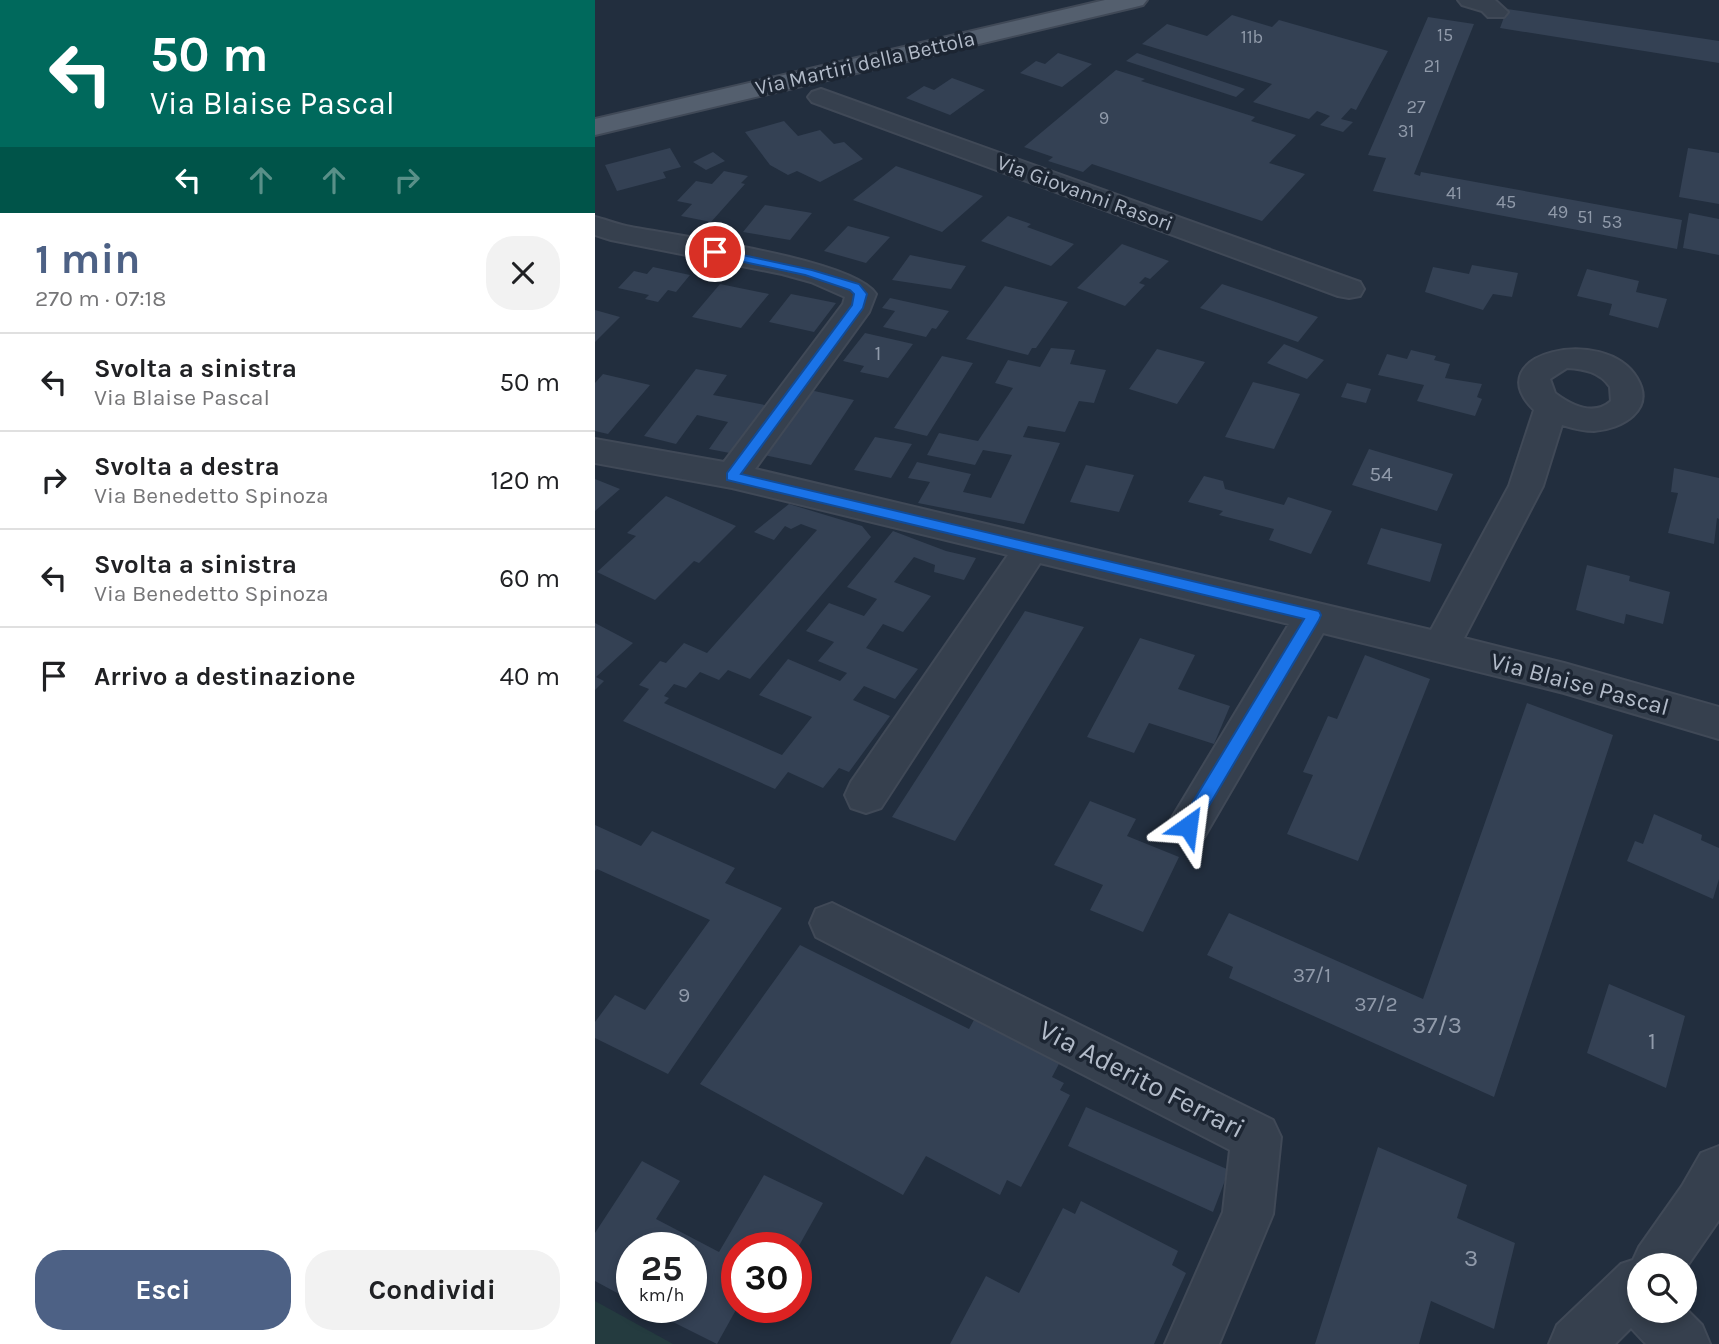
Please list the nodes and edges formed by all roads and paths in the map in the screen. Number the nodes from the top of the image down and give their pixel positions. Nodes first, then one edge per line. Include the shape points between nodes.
1 (1135, 0) edge
2 (1469, 0) edge
3 (1496, 12) dead end
4 (821, 97) dead end
5 (595, 127) edge
6 (595, 225) edge
7 (1349, 289) dead end
8 (1551, 409) dead end
9 (595, 451) edge
10 (732, 477) junction
11 (1031, 549) junction
12 (1314, 615) junction
13 (1441, 647) junction
14 (1719, 723) edge
15 (866, 795) dead end
16 (1188, 826) dead end
17 (832, 923) dead end
18 (1719, 1171) edge
19 (1668, 1253) edge
20 (1627, 1304) edge
21 (1668, 1323) edge
22 (1192, 1344) edge
23 (1576, 1344) edge
24 (1683, 1344) edge

1 - 5 main road, Via Martiri della Bettola
2 - 3 street
4 - 7 street, Via Giovanni Rasori
6 - 10 street via 807,272 855,287 861,294 858,305
8 - 13 street via 1526,485
9 - 10 street, Via Blaise Pascal
10 - 11 street, Via Blaise Pascal
11 - 12 street, Via Blaise Pascal
11 - 15 street
12 - 13 street, Via Blaise Pascal
12 - 16 street
13 - 14 street, Via Blaise Pascal
17 - 22 street, Via Aderito Ferrari via 1256,1136 1248,1214
18 - 19 street
20 - 23 street
21 - 24 street

